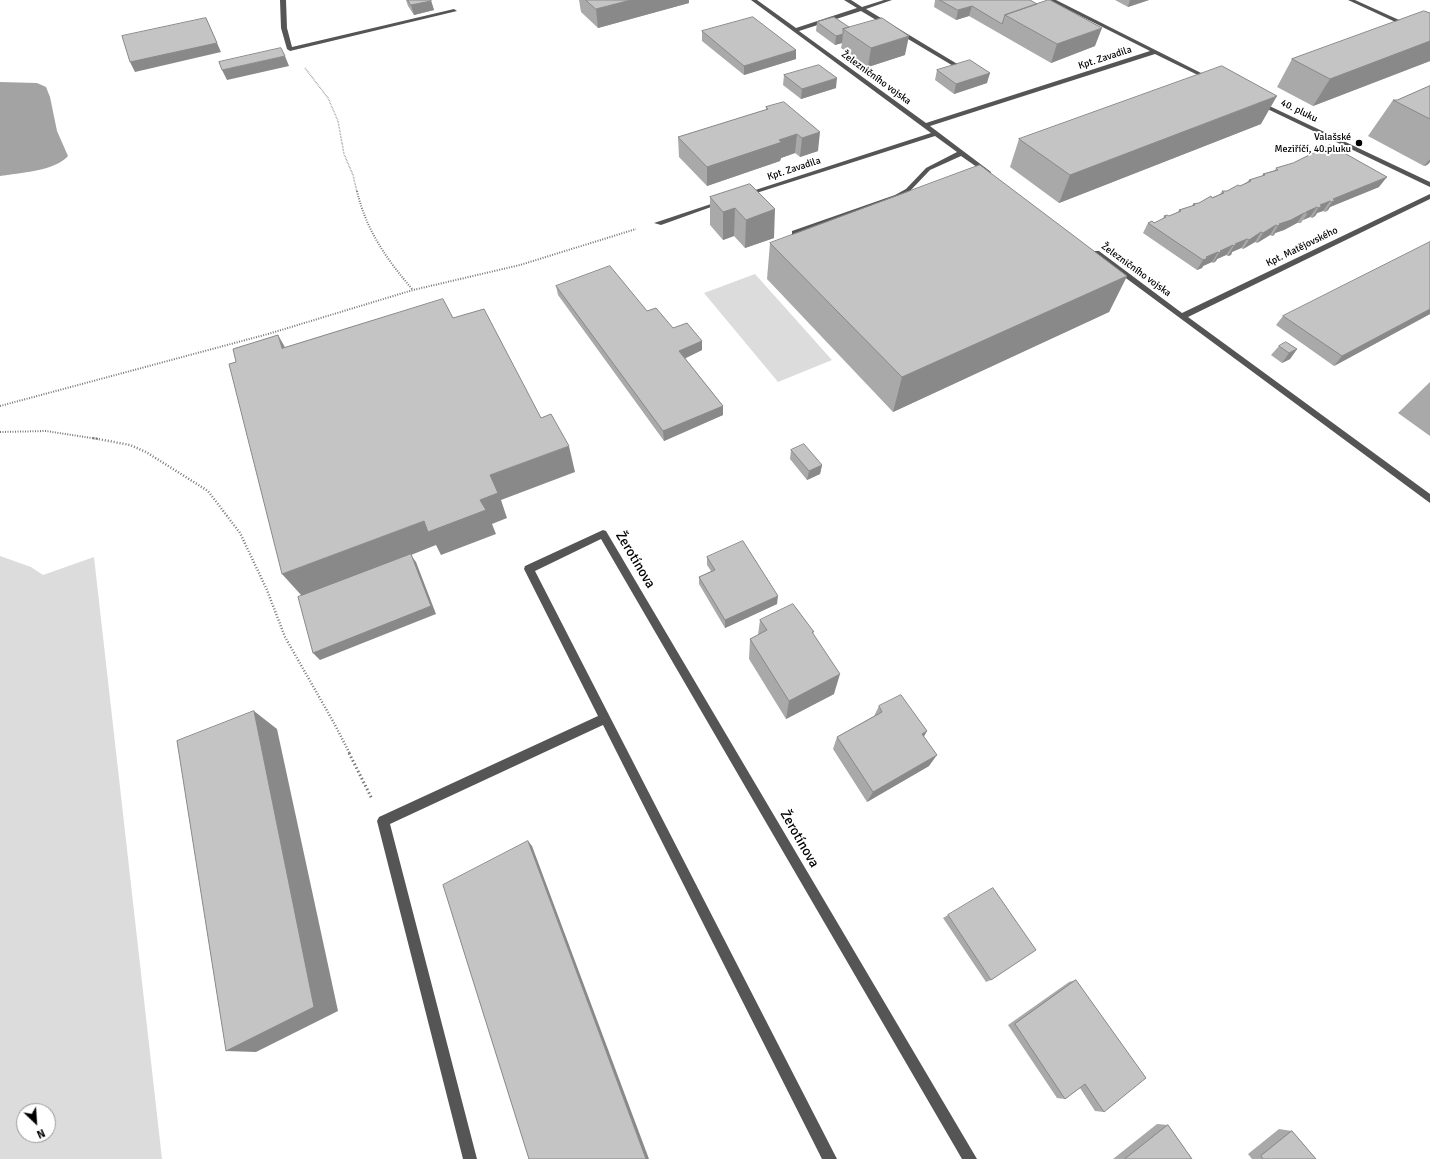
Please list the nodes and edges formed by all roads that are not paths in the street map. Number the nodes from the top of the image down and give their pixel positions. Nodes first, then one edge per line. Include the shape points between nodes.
1 (283, 0) edge
2 (754, 0) edge
3 (847, 0) edge
4 (889, 0) edge
5 (1052, 0) edge
6 (1351, 0) edge
7 (861, 9) junction
8 (454, 11) dead end
9 (795, 30) junction
10 (1430, 36) edge
11 (1154, 52) junction
12 (956, 66) edge
13 (1218, 83) edge
14 (1253, 100) edge
15 (924, 126) junction
16 (936, 134) junction
17 (961, 153) junction
18 (993, 176) edge
19 (1430, 185) edge
20 (740, 196) edge
21 (1430, 196) edge
22 (733, 199) edge
23 (658, 223) road end
24 (795, 233) edge
25 (1087, 246) edge
26 (1182, 316) junction
27 (1430, 499) edge
28 (605, 718) junction
29 (470, 1159) edge
30 (830, 1159) edge
31 (970, 1159) edge

1 - 8 street via 284,28 290,48
2 - 9 street, Železničního vojska
3 - 7 street
4 - 7 street
5 - 11 street
6 - 10 street
7 - 9 street
7 - 12 street
9 - 15 street, Železničního vojska
11 - 13 street
11 - 15 street, Kpt. Zavadila
14 - 19 street, 40. pluku
15 - 16 street, Železničního vojska
16 - 17 street, Železničního vojska
16 - 20 street, Kpt. Zavadila
17 - 18 street, Železničního vojska
17 - 24 street via 928,169 908,190 897,196
21 - 26 street, Kpt. Matějovského
22 - 23 street
25 - 26 street, Železničního vojska
26 - 27 street, Železničního vojska
28 - 29 street via 383,821
28 - 30 street, Žerotínova
28 - 31 street, Žerotínova via 529,569 603,534

